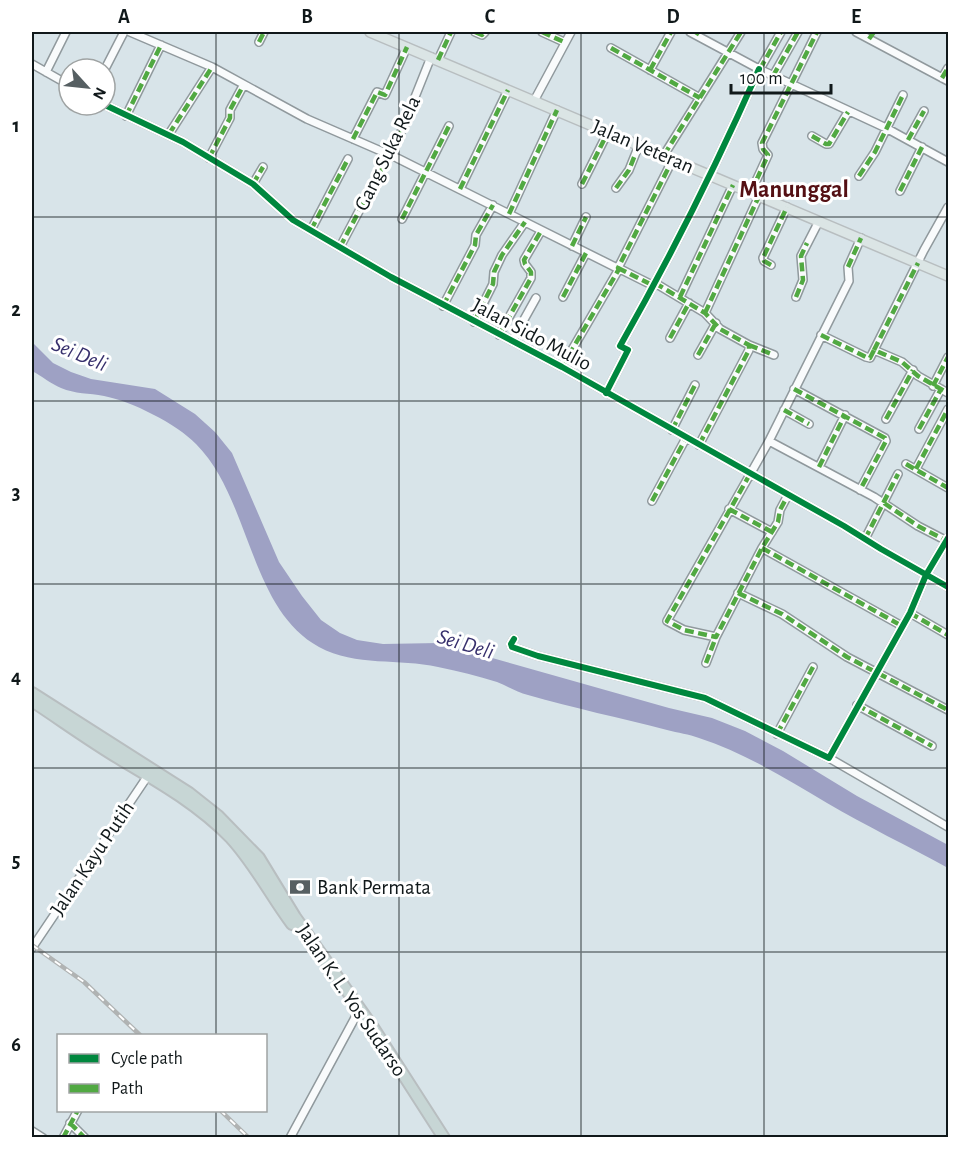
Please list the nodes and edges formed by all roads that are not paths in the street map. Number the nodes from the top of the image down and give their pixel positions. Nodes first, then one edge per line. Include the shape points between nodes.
1 (66, 32) edge
2 (124, 32) edge
3 (130, 32) edge
4 (264, 32) edge
5 (370, 32) edge
6 (451, 32) edge
7 (475, 32) edge
8 (485, 32) edge
9 (542, 32) edge
10 (571, 32) edge
11 (671, 32) edge
12 (741, 32) edge
13 (782, 32) edge
14 (798, 32) edge
15 (818, 32) edge
16 (856, 32) edge
17 (874, 32) edge
18 (695, 33) edge
19 (869, 39) junction
20 (259, 42) dead end
21 (564, 42) junction
22 (161, 45) junction
23 (407, 47) junction
24 (611, 48) dead end
25 (728, 53) junction
26 (111, 57) edge
27 (435, 59) junction
28 (32, 64) edge
29 (212, 67) junction
30 (948, 68) edge
31 (759, 69) junction
32 (650, 70) junction
33 (46, 72) junction
34 (773, 76) junction
35 (57, 78) edge
36 (945, 80) edge
37 (792, 85) junction
38 (243, 86) junction
39 (508, 90) junction
40 (903, 95) dead end
41 (700, 98) junction
42 (534, 101) junction
43 (117, 111) edge
44 (557, 111) junction
45 (924, 111) dead end
46 (848, 112) junction
47 (126, 116) junction
48 (449, 126) dead end
49 (886, 128) junction
50 (608, 132) junction
51 (169, 134) junction
52 (813, 136) dead end
53 (353, 139) junction
54 (908, 140) junction
55 (639, 145) junction
56 (922, 147) junction
57 (391, 155) junction
58 (668, 157) junction
59 (209, 158) junction
60 (348, 159) dead end
61 (948, 162) edge
62 (263, 167) dead end
63 (426, 172) junction
64 (710, 175) junction
65 (859, 176) dead end
66 (253, 184) junction
67 (582, 184) dead end
68 (733, 185) junction
69 (616, 188) dead end
70 (460, 189) junction
71 (900, 191) dead end
72 (755, 194) junction
73 (493, 206) junction
74 (787, 207) junction
75 (948, 207) edge
76 (509, 213) junction
77 (586, 217) dead end
78 (402, 219) dead end
79 (819, 221) junction
80 (525, 222) junction
81 (311, 230) junction
82 (541, 231) junction
83 (861, 238) junction
84 (572, 246) junction
85 (340, 247) junction
86 (586, 253) junction
87 (918, 263) junction
88 (771, 265) dead end
89 (618, 268) junction
90 (948, 276) edge
91 (655, 284) junction
92 (563, 297) dead end
93 (680, 297) junction
94 (796, 297) dead end
95 (536, 298) dead end
96 (689, 303) junction
97 (443, 306) junction
98 (705, 313) junction
99 (474, 322) junction
100 (716, 323) junction
101 (499, 335) junction
102 (821, 335) junction
103 (670, 338) dead end
104 (512, 341) junction
105 (749, 345) junction
106 (874, 350) junction
107 (774, 354) dead end
108 (698, 355) dead end
109 (948, 357) edge
110 (562, 367) junction
111 (913, 370) junction
112 (695, 385) dead end
113 (937, 387) junction
114 (794, 389) junction
115 (606, 393) junction
116 (948, 393) edge
117 (948, 409) edge
118 (784, 410) junction
119 (844, 415) junction
120 (886, 419) dead end
121 (946, 422) edge
122 (809, 424) dead end
123 (919, 429) dead end
124 (672, 430) junction
125 (686, 438) junction
126 (769, 441) junction
127 (699, 446) junction
128 (906, 464) dead end
129 (819, 467) junction
130 (916, 469) junction
131 (750, 474) junction
132 (898, 474) dead end
133 (948, 488) edge
134 (860, 490) junction
135 (788, 495) junction
136 (652, 501) dead end
137 (884, 503) junction
138 (729, 509) junction
139 (772, 532) junction
140 (865, 540) junction
141 (948, 540) edge
142 (762, 548) junction
143 (945, 551) edge
144 (926, 575) junction
145 (948, 587) edge
146 (738, 593) junction
147 (909, 613) junction
148 (902, 626) junction
149 (948, 635) edge
150 (716, 637) junction
151 (514, 639) dead end
152 (706, 663) dead end
153 (813, 667) dead end
154 (877, 672) junction
155 (32, 693) edge
156 (32, 701) edge
157 (857, 705) junction
158 (948, 710) edge
159 (777, 734) junction
160 (932, 746) dead end
161 (829, 758) junction
162 (150, 771) junction
163 (948, 827) edge
164 (32, 948) edge
165 (359, 1012) junction
166 (77, 1112) edge
167 (70, 1123) junction
168 (32, 1131) edge
169 (43, 1137) edge
170 (63, 1137) edge
171 (85, 1137) edge
172 (290, 1137) edge
173 (437, 1137) edge
174 (444, 1137) edge

1 - 33 street
2 - 26 street
3 - 22 street
4 - 20 street
5 - 23 main road, Jalan Veteran
6 - 27 street, Gang Suka Rela
7 - 8 street
9 - 21 street
10 - 21 street
11 - 32 street
12 - 25 street
13 - 31 street
14 - 34 street
15 - 37 street
16 - 19 street
17 - 19 street
18 - 25 street
19 - 36 street
21 - 42 street
22 - 29 street
22 - 47 street
23 - 27 main road, Jalan Veteran
23 - 53 street via 385,95 377,92
24 - 32 street
25 - 31 street
25 - 41 street
27 - 39 main road, Jalan Veteran
27 - 57 street, Gang Suka Rela
28 - 33 street
29 - 38 street
29 - 51 street
30 - 36 street
31 - 34 street
31 - 64 street
32 - 41 street
33 - 35 street
34 - 37 street
37 - 46 street
37 - 72 street via 762,143 768,155
38 - 53 street
38 - 59 street
39 - 42 main road, Jalan Veteran
39 - 70 street
40 - 49 street
41 - 58 street
42 - 44 main road, Jalan Veteran
43 - 47 street, Jalan Sido Mulio
44 - 50 main road, Jalan Veteran
44 - 76 street
45 - 54 street
46 - 49 street
46 - 52 street via 829,144
47 - 51 street, Jalan Sido Mulio
48 - 63 street
49 - 54 street
49 - 65 street
50 - 55 main road, Jalan Veteran
50 - 67 street
51 - 59 street, Jalan Sido Mulio
53 - 57 street
54 - 56 street
55 - 58 main road, Jalan Veteran
55 - 69 street
56 - 61 street
56 - 71 street
57 - 63 street
57 - 85 street, Gang Suka Rela
58 - 64 main road, Jalan Veteran
58 - 89 street
59 - 66 street, Jalan Sido Mulio
60 - 81 street
62 - 66 street
63 - 70 street
63 - 78 street
64 - 68 main road, Jalan Veteran
64 - 91 street
66 - 81 street, Jalan Sido Mulio via 293,220
68 - 72 main road, Jalan Veteran
68 - 93 street
70 - 73 street
72 - 74 main road, Jalan Veteran
72 - 98 street
73 - 76 street
73 - 97 street
74 - 79 main road, Jalan Veteran
74 - 88 street via 764,258
75 - 87 street
76 - 80 street
77 - 84 street
79 - 83 main road, Jalan Veteran
79 - 94 street via 801,256 804,280
80 - 82 street
80 - 99 street via 502,255
81 - 85 street, Jalan Sido Mulio
82 - 84 street
82 - 101 street via 524,260 531,278
83 - 87 main road, Jalan Veteran
83 - 102 street via 848,267 849,280
84 - 86 street
85 - 97 street, Jalan Sido Mulio
86 - 89 street
86 - 92 street
87 - 90 main road, Jalan Veteran
87 - 106 street
89 - 91 street
89 - 110 street
91 - 93 street
91 - 115 street via 620,345 628,350
93 - 96 street
95 - 104 street
96 - 98 street
96 - 103 street
97 - 99 street, Jalan Sido Mulio
98 - 100 street
99 - 101 street, Jalan Sido Mulio
100 - 105 street
100 - 108 street
101 - 104 street, Jalan Sido Mulio
102 - 106 street via 866,357
102 - 114 street
104 - 110 street, Jalan Sido Mulio
105 - 107 street
105 - 127 street
106 - 111 street
109 - 113 street
110 - 115 street, Jalan Sido Mulio
111 - 113 street
111 - 120 street
112 - 124 street
113 - 116 street
113 - 123 street
114 - 118 street
114 - 119 street
115 - 124 street, Jalan Sido Mulio
117 - 121 street
118 - 122 street
118 - 126 street
119 - 129 street
119 - 134 street via 886,441
121 - 130 street
124 - 125 street, Jalan Sido Mulio
125 - 127 street, Jalan Sido Mulio
125 - 136 street
126 - 129 street
126 - 131 street
127 - 131 street, Jalan Sido Mulio
128 - 130 street
129 - 134 street
130 - 133 street
131 - 135 street, Jalan Sido Mulio
131 - 138 street
132 - 137 street
134 - 137 street
135 - 139 street
135 - 140 street, Jalan Sido Mulio
137 - 140 street
137 - 141 street
138 - 139 street
138 - 150 street via 667,621 684,630
139 - 142 street
140 - 144 street, Jalan Sido Mulio
141 - 143 street
142 - 146 street
142 - 148 street
143 - 144 street
144 - 145 street, Jalan Sido Mulio
144 - 147 street
146 - 150 street
146 - 154 street via 782,614
147 - 148 street
147 - 149 street
148 - 154 street
150 - 152 street
151 - 159 street via 512,647 538,656 705,698
153 - 159 street
154 - 157 street
154 - 158 street
155 - 162 highway, Jalan K. L. Yos Sudarso
156 - 162 highway, Jalan K. L. Yos Sudarso via 119,758
157 - 160 street
157 - 161 street
159 - 161 street
161 - 163 street
162 - 164 street, Jalan Kayu Putih
162 - 165 highway, Jalan K. L. Yos Sudarso via 231,838
165 - 172 street
165 - 173 highway, Jalan K. L. Yos Sudarso
165 - 174 highway, Jalan K. L. Yos Sudarso
166 - 167 street
167 - 170 street
167 - 171 street
168 - 169 street

